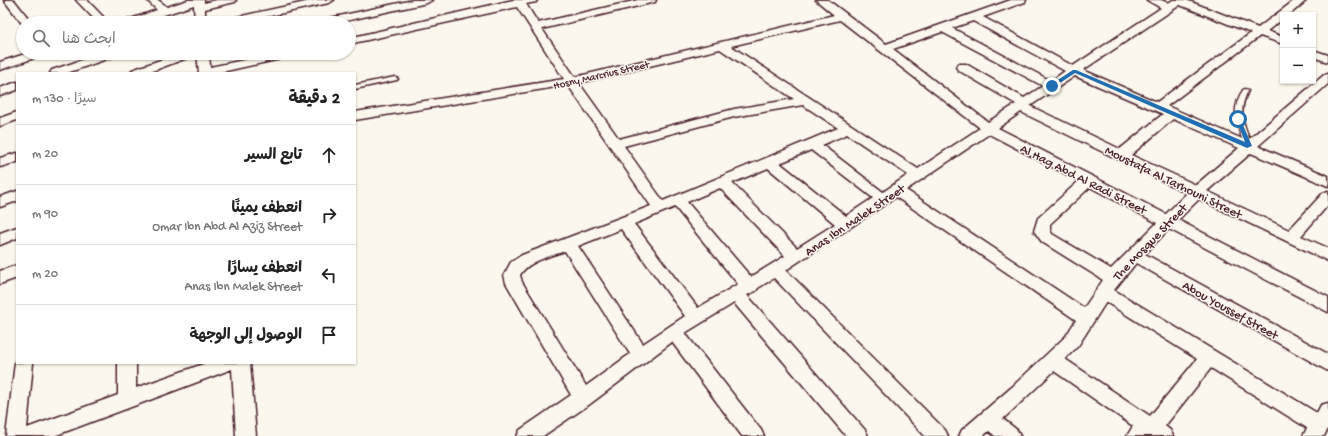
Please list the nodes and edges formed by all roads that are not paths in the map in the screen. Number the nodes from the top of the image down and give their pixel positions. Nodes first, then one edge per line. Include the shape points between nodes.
1 (9, 0) edge
2 (81, 0) edge
3 (152, 0) edge
4 (231, 0) edge
5 (329, 0) edge
6 (427, 0) edge
7 (651, 0) edge
8 (821, 0) edge
9 (1021, 0) edge
10 (1152, 0) edge
11 (1302, 0) edge
12 (523, 1) edge
13 (198, 2) edge
14 (1176, 3) edge
15 (165, 11) junction
16 (22, 16) edge
17 (97, 16) edge
18 (150, 16) edge
19 (199, 16) edge
20 (255, 16) edge
21 (844, 16) junction
22 (974, 17) junction
23 (356, 23) edge
24 (377, 23) junction
25 (534, 27) junction
26 (943, 28) junction
27 (1259, 32) junction
28 (356, 36) edge
29 (1280, 40) edge
30 (723, 46) junction
31 (886, 48) junction
32 (1316, 54) edge
33 (1328, 59) edge
34 (18, 60) edge
35 (94, 60) edge
36 (172, 60) edge
37 (204, 60) edge
38 (263, 60) edge
39 (0, 66) edge
40 (962, 68) dead end
41 (1074, 71) junction
42 (59, 72) edge
43 (139, 72) edge
44 (205, 72) edge
45 (209, 72) edge
46 (1328, 78) edge
47 (394, 79) dead end
48 (573, 81) junction
49 (16, 86) edge
50 (1052, 86) junction
51 (356, 87) edge
52 (1245, 91) dead end
53 (0, 92) edge
54 (805, 101) junction
55 (1023, 105) junction
56 (1158, 107) junction
57 (1172, 113) junction
58 (16, 116) edge
59 (356, 116) edge
60 (0, 122) edge
61 (988, 128) junction
62 (848, 129) junction
63 (617, 144) junction
64 (812, 144) junction
65 (1249, 146) junction
66 (1122, 156) junction
67 (16, 157) edge
68 (770, 162) junction
69 (0, 163) edge
70 (918, 176) junction
71 (1089, 180) junction
72 (1328, 181) edge
73 (722, 182) junction
74 (896, 190) junction
75 (1197, 192) junction
76 (16, 196) edge
77 (1328, 196) edge
78 (883, 199) junction
79 (678, 200) junction
80 (0, 202) edge
81 (660, 208) junction
82 (1167, 221) junction
83 (624, 222) junction
84 (846, 224) junction
85 (16, 232) edge
86 (1291, 238) junction
87 (0, 239) edge
88 (568, 243) junction
89 (1134, 255) junction
90 (1328, 255) edge
91 (796, 257) junction
92 (776, 270) junction
93 (16, 271) edge
94 (0, 278) edge
95 (1108, 285) junction
96 (743, 291) junction
97 (1328, 305) edge
98 (696, 318) junction
99 (1087, 319) junction
100 (674, 331) junction
101 (641, 356) junction
102 (1209, 356) junction
103 (1052, 360) junction
104 (1328, 363) edge
105 (24, 364) edge
106 (126, 364) edge
107 (223, 364) edge
108 (241, 364) edge
109 (583, 398) junction
110 (127, 400) junction
111 (989, 419) junction
112 (1320, 424) edge
113 (1149, 431) edge
114 (16, 436) edge
115 (30, 436) edge
116 (246, 436) edge
117 (527, 436) edge
118 (754, 436) edge
119 (858, 436) edge
120 (938, 436) edge
121 (969, 436) edge
122 (1010, 436) edge

1 - 16 street
2 - 17 street
3 - 15 street
4 - 13 street
5 - 20 street
6 - 24 street
7 - 25 street
8 - 21 street, Al Hag Abd Al Radi Street
9 - 22 street
10 - 14 street
11 - 27 street
12 - 24 street
12 - 25 street
13 - 15 street
13 - 19 street
14 - 27 street
14 - 41 street, Anas Ibn Malek Street
15 - 18 street
21 - 30 street, Hosny Marcrius Street
21 - 31 street, Al Hag Abd Al Radi Street
22 - 26 street
22 - 41 street
23 - 24 street
24 - 28 street
25 - 48 street
26 - 31 street
26 - 50 street
27 - 29 street
27 - 56 street
30 - 48 street, Hosny Marcrius Street
30 - 54 street
31 - 61 street, Al Hag Abd Al Radi Street
32 - 33 street
34 - 39 street
35 - 42 street
36 - 43 street
37 - 44 street
38 - 45 street
40 - 55 street, Moustafa Al Tarhouni Street
41 - 50 street, Anas Ibn Malek Street
41 - 56 street
46 - 65 street, The Mosque Street
47 - 51 lane
48 - 59 street, Hosny Marcrius Street
48 - 63 street
49 - 53 street
50 - 55 street, Anas Ibn Malek Street
52 - 65 lane via 1240,97 1237,112
54 - 62 street
54 - 63 street via 730,113
55 - 61 street, Anas Ibn Malek Street
55 - 66 street, Moustafa Al Tarhouni Street
56 - 57 street
57 - 65 street
57 - 66 street
58 - 60 street
61 - 70 street, Anas Ibn Malek Street
61 - 71 street, Al Hag Abd Al Radi Street
62 - 64 street
62 - 70 street
63 - 81 street
64 - 68 street
64 - 78 street
65 - 72 street
65 - 75 street, The Mosque Street
66 - 75 street, Moustafa Al Tarhouni Street
67 - 69 street
68 - 73 street
68 - 84 street
70 - 74 street, Anas Ibn Malek Street
71 - 82 street, Al Hag Abd Al Radi Street
71 - 95 street via 1043,222 1042,231 1047,238
73 - 79 street
73 - 91 street
74 - 78 street, Anas Ibn Malek Street
74 - 99 street
75 - 82 street, The Mosque Street
75 - 86 street, Moustafa Al Tarhouni Street
76 - 80 street
77 - 86 street
78 - 84 street, Anas Ibn Malek Street
79 - 81 street
79 - 96 street
81 - 83 street
82 - 89 street, The Mosque Street
82 - 97 street, Al Hag Abd Al Radi Street
83 - 88 street
83 - 98 street
84 - 91 street, Anas Ibn Malek Street
85 - 87 street
86 - 90 street, Moustafa Al Tarhouni Street
88 - 101 street
88 - 109 street via 528,259 516,266 512,275 514,283
89 - 95 street, The Mosque Street
89 - 104 street, Abou Youssef Street
91 - 92 street, Anas Ibn Malek Street
92 - 96 street, Anas Ibn Malek Street
92 - 120 street
93 - 94 street
95 - 99 street, The Mosque Street
95 - 102 street
96 - 98 street, Anas Ibn Malek Street
96 - 119 street
98 - 100 street, Anas Ibn Malek Street
99 - 103 street, The Mosque Street via 1072,341
100 - 101 street, Anas Ibn Malek Street
100 - 118 street
101 - 109 street, Anas Ibn Malek Street
102 - 112 street
102 - 113 street
103 - 111 street, The Mosque Street
103 - 113 street
105 - 114 street
106 - 110 street
107 - 110 street
108 - 116 street
109 - 117 street, Anas Ibn Malek Street
110 - 115 street
111 - 121 street, The Mosque Street
111 - 122 street

